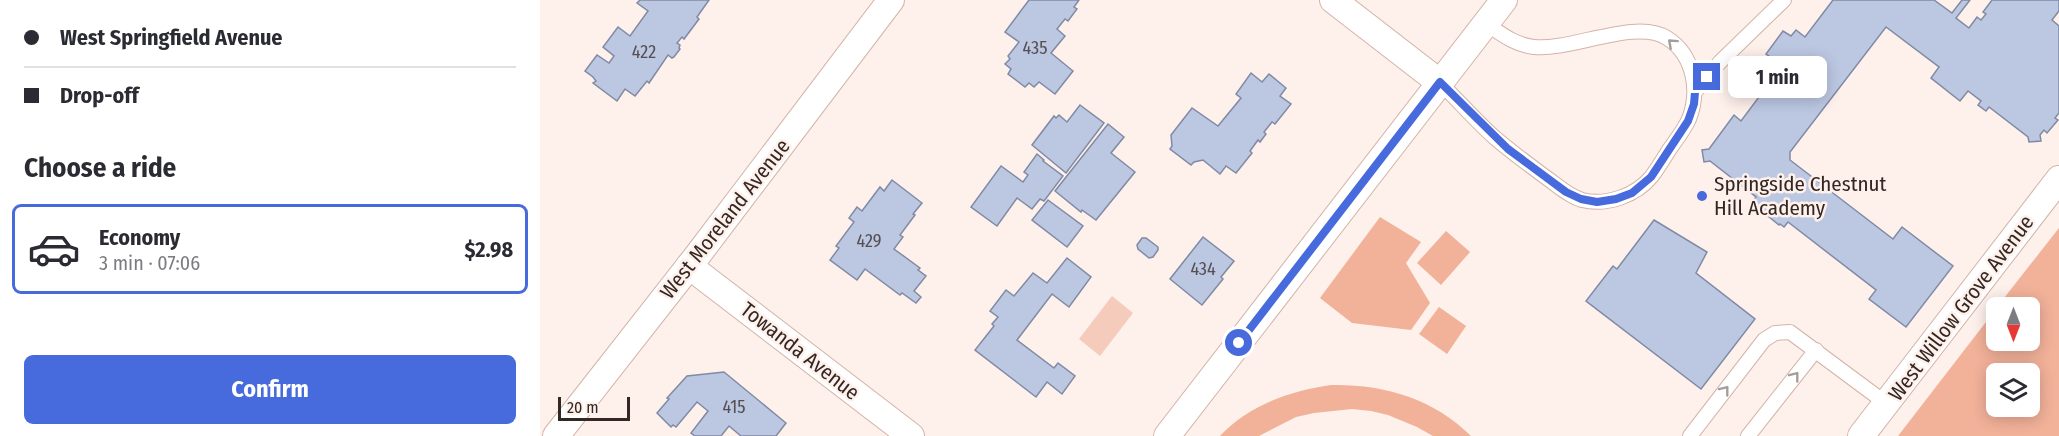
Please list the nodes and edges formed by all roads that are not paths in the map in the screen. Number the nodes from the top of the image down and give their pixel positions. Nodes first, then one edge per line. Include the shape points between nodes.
1 (891, 0) edge
2 (1333, 0) edge
3 (1504, 0) edge
4 (1784, 0) edge
5 (1485, 23) junction
6 (1440, 82) junction
7 (1695, 92) junction
8 (2059, 179) edge
9 (689, 266) junction
10 (1816, 350) junction
11 (1887, 404) junction
12 (556, 436) edge
13 (911, 436) edge
14 (1167, 436) edge
15 (1690, 436) edge
16 (1748, 436) edge
17 (1862, 436) edge

1 - 9 street, West Moreland Avenue
2 - 6 street
3 - 5 street
4 - 7 lane
5 - 6 street
7 -> 5 lane via 1686,59 1667,38 1654,32 1620,33 1567,45 1532,47 1511,41
6 - 7 lane via 1508,149 1566,192 1597,202 1632,193 1651,177 1688,121
6 - 14 street
8 - 11 street, West Willow Grove Avenue
9 - 12 street, West Moreland Avenue
9 - 13 street, Towanda Avenue
10 - 11 lane
15 -> 10 lane via 1764,340 1775,333 1790,332
16 -> 10 lane
11 - 17 street, West Willow Grove Avenue

